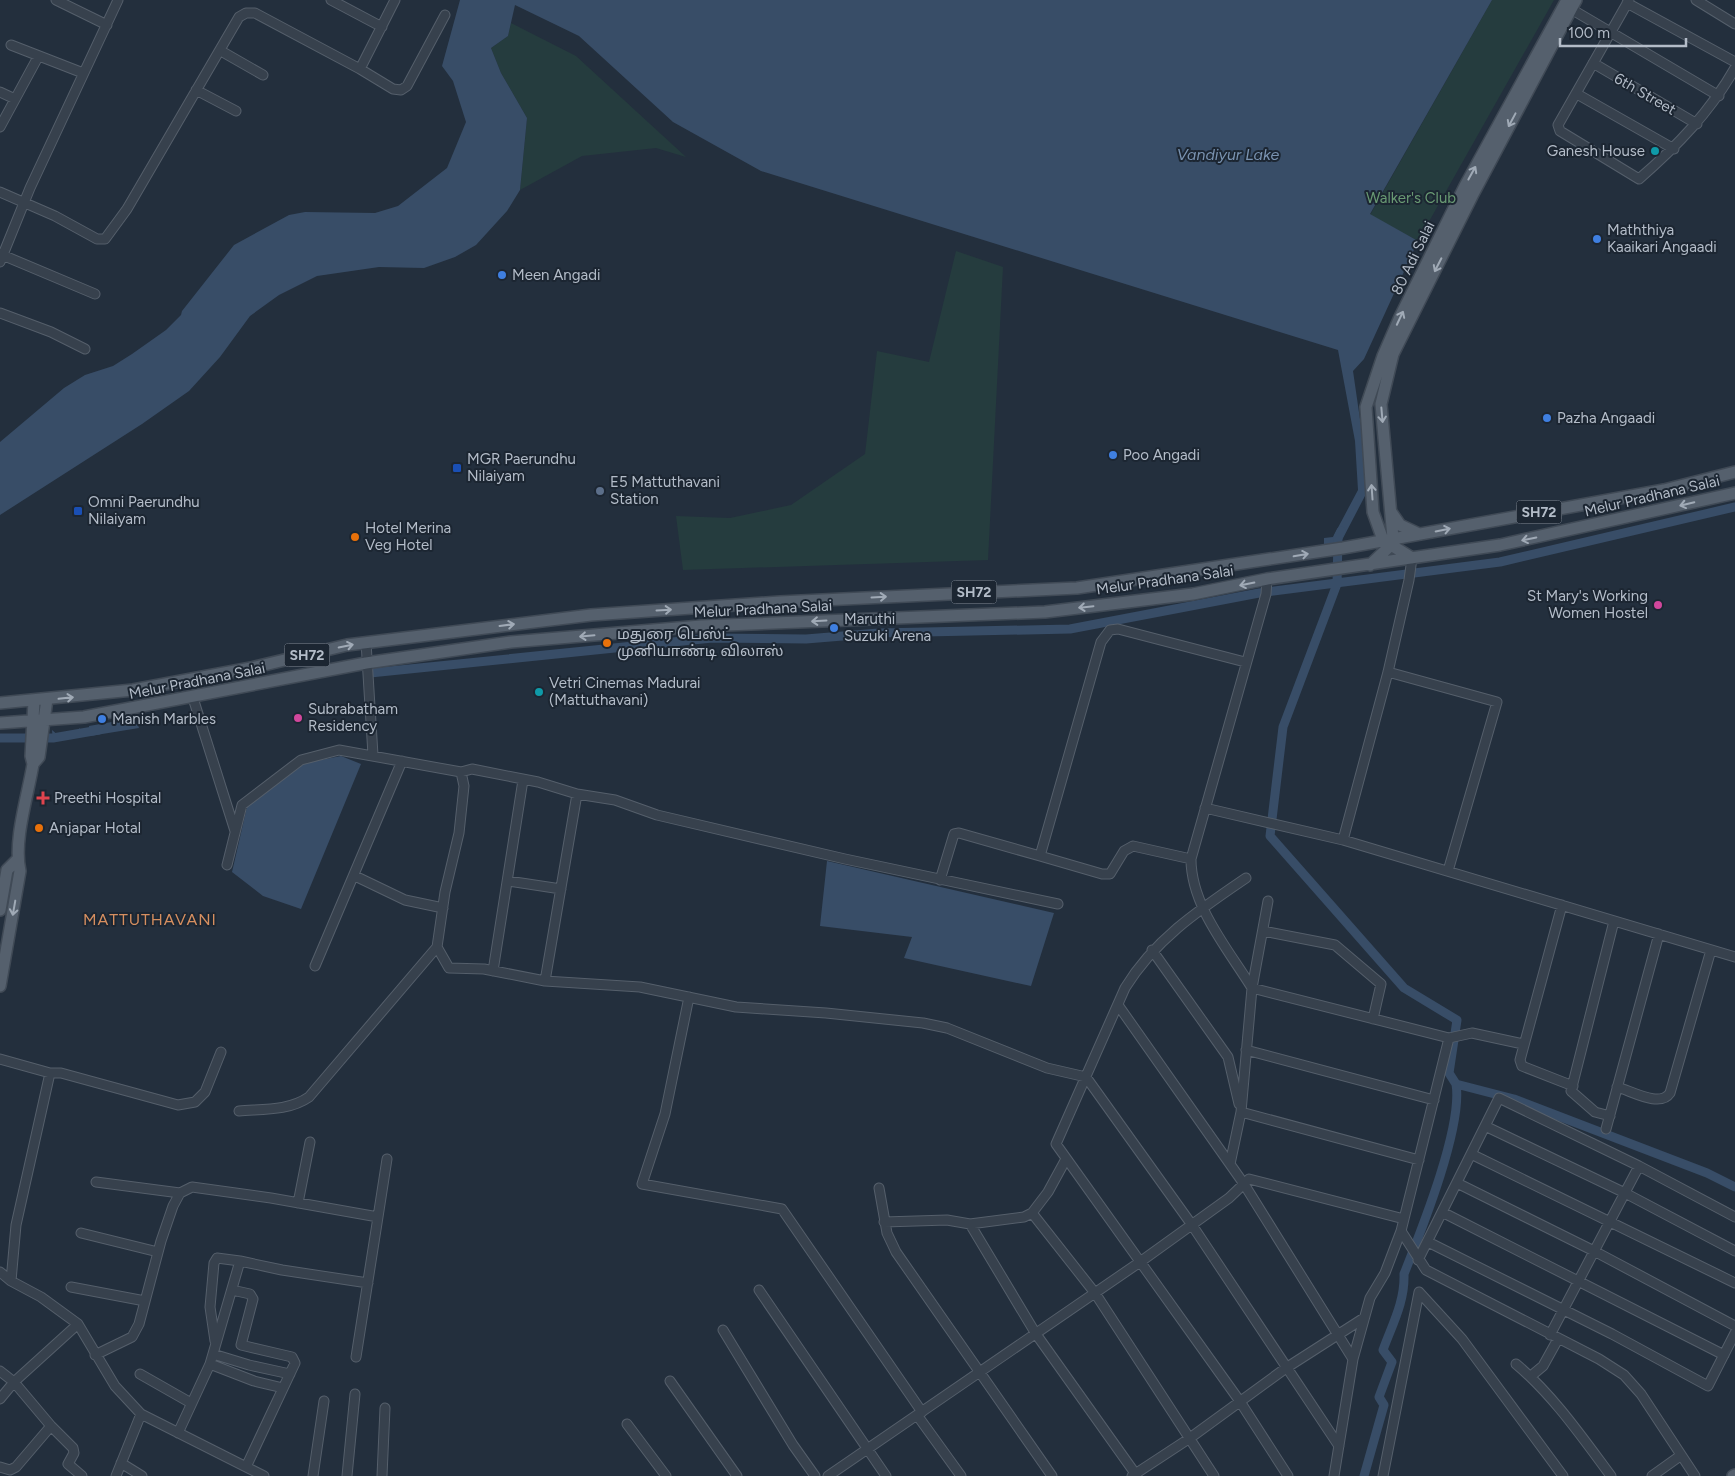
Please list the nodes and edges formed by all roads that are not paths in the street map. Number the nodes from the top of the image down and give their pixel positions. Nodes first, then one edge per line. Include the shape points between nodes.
1 (56, 0) edge
2 (118, 0) edge
3 (331, 0) edge
4 (396, 0) edge
5 (1696, 0) edge
6 (1628, 1) edge
7 (1569, 3) edge
8 (445, 15) dead end
9 (1735, 24) edge
10 (107, 25) junction
11 (382, 27) junction
12 (1611, 33) junction
13 (11, 45) dead end
14 (221, 51) junction
15 (38, 57) junction
16 (1735, 62) edge
17 (1593, 63) junction
18 (1735, 68) edge
19 (360, 69) junction
20 (83, 73) junction
21 (263, 75) dead end
22 (196, 90) junction
23 (0, 92) edge
24 (1578, 94) junction
25 (1719, 96) junction
26 (15, 99) junction
27 (236, 111) dead end
28 (1697, 124) junction
29 (0, 127) edge
30 (1674, 149) junction
31 (0, 192) edge
32 (24, 202) junction
33 (1, 257) edge
34 (95, 294) dead end
35 (0, 313) edge
36 (85, 349) dead end
37 (1735, 472) edge
38 (1735, 493) edge
39 (1390, 510) junction
40 (1373, 512) junction
41 (1419, 534) junction
42 (1389, 541) junction
43 (1359, 544) junction
44 (1412, 562) junction
45 (1370, 566) junction
46 (1268, 579) junction
47 (366, 642) junction
48 (1245, 662) junction
49 (366, 663) junction
50 (1388, 672) junction
51 (193, 698) junction
52 (48, 699) junction
53 (34, 700) junction
54 (0, 703) edge
55 (39, 719) junction
56 (0, 723) edge
57 (373, 756) junction
58 (402, 761) junction
59 (461, 772) junction
60 (523, 780) junction
61 (577, 794) junction
62 (1205, 808) junction
63 (235, 831) junction
64 (1342, 840) junction
65 (1040, 856) junction
66 (1191, 859) junction
67 (17, 860) junction
68 (227, 865) dead end
69 (1448, 871) junction
70 (355, 876) junction
71 (1246, 878) dead end
72 (940, 880) junction
73 (508, 881) junction
74 (561, 889) junction
75 (1268, 901) dead end
76 (1058, 904) dead end
77 (1562, 905) junction
78 (443, 908) junction
79 (1203, 908) junction
80 (0, 910) edge
81 (1614, 921) junction
82 (1263, 931) junction
83 (1659, 934) junction
84 (438, 947) junction
85 (1152, 950) junction
86 (1711, 950) junction
87 (1735, 957) edge
88 (315, 966) dead end
89 (493, 971) junction
90 (545, 981) junction
91 (0, 986) edge
92 (1252, 988) junction
93 (689, 996) junction
94 (1118, 1005) junction
95 (1373, 1019) junction
96 (1450, 1038) junction
97 (1523, 1044) junction
98 (1246, 1050) junction
99 (221, 1052) dead end
100 (0, 1059) edge
101 (50, 1072) junction
102 (1086, 1077) junction
103 (1573, 1086) junction
104 (1617, 1086) junction
105 (1434, 1100) junction
106 (239, 1111) dead end
107 (1241, 1112) junction
108 (1610, 1116) junction
109 (1485, 1126) junction
110 (1606, 1129) dead end
111 (310, 1142) dead end
112 (1471, 1154) junction
113 (1066, 1159) junction
114 (387, 1160) dead end
115 (1419, 1160) junction
116 (1230, 1164) junction
117 (1639, 1166) junction
118 (96, 1182) dead end
119 (1457, 1183) junction
120 (1244, 1184) junction
121 (879, 1188) dead end
122 (180, 1193) junction
123 (1625, 1193) junction
124 (298, 1203) junction
125 (1032, 1212) junction
126 (1442, 1212) junction
127 (378, 1216) junction
128 (1735, 1217) edge
129 (1404, 1218) junction
130 (884, 1222) junction
131 (1610, 1222) junction
132 (970, 1224) junction
133 (1192, 1225) junction
134 (1400, 1230) junction
135 (81, 1233) dead end
136 (1428, 1242) junction
137 (1594, 1251) junction
138 (1735, 1251) edge
139 (158, 1252) junction
140 (1417, 1257) junction
141 (240, 1261) junction
142 (1140, 1262) junction
143 (0, 1272) edge
144 (1579, 1280) junction
145 (11, 1281) junction
146 (368, 1283) junction
147 (1735, 1283) edge
148 (71, 1287) dead end
149 (232, 1290) junction
150 (760, 1290) dead end
151 (1095, 1293) junction
152 (145, 1301) junction
153 (1563, 1311) junction
154 (1364, 1318) junction
155 (78, 1324) junction
156 (1735, 1326) edge
157 (723, 1330) dead end
158 (1735, 1333) edge
159 (1036, 1334) junction
160 (1338, 1334) junction
161 (1554, 1337) junction
162 (216, 1344) junction
163 (213, 1354) junction
164 (95, 1355) junction
165 (1724, 1355) junction
166 (356, 1357) dead end
167 (1353, 1359) junction
168 (210, 1364) junction
169 (1516, 1364) dead end
170 (1286, 1368) junction
171 (0, 1371) edge
172 (980, 1372) junction
173 (140, 1374) dead end
174 (290, 1374) junction
175 (1531, 1376) junction
176 (670, 1381) dead end
177 (14, 1382) junction
178 (283, 1388) junction
179 (355, 1394) dead end
180 (0, 1399) edge
181 (1239, 1400) junction
182 (324, 1401) dead end
183 (191, 1403) junction
184 (385, 1408) dead end
185 (141, 1414) junction
186 (919, 1414) junction
187 (627, 1424) dead end
188 (51, 1426) junction
189 (178, 1433) junction
190 (1190, 1438) junction
191 (1339, 1446) junction
192 (867, 1449) junction
193 (1680, 1456) junction
194 (121, 1463) junction
195 (246, 1467) junction
196 (0, 1468) edge
197 (1134, 1475) edge
198 (82, 1476) edge
199 (116, 1476) edge
200 (142, 1476) edge
201 (264, 1476) edge
202 (314, 1476) edge
203 (348, 1476) edge
204 (382, 1476) edge
205 (666, 1476) edge
206 (737, 1476) edge
207 (815, 1476) edge
208 (828, 1476) edge
209 (886, 1476) edge
210 (960, 1476) edge
211 (1052, 1476) edge
212 (1214, 1476) edge
213 (1288, 1476) edge
214 (1334, 1476) edge
215 (1382, 1476) edge
216 (1563, 1476) edge
217 (1611, 1476) edge
218 (1652, 1476) edge
219 (1695, 1476) edge

1 - 10 street
2 - 10 street
3 - 11 street
4 - 11 street
5 - 9 street
6 - 12 street
6 - 16 street
7 - 12 street
7 -> 39 main road, 80 Adi Salai via 1393,354 1381,404
40 -> 7 main road, 80 Adi Salai via 1366,407 1383,356 1465,186
8 - 19 street via 401,90 393,90
10 - 20 street
11 - 19 street
12 - 17 street
12 - 25 street
13 - 15 street
14 - 19 street via 239,17 246,12 255,13
14 - 21 street
14 - 22 street
15 - 20 street
15 - 26 street
17 - 24 street
17 - 28 street, 6th Street
18 - 25 street
20 - 32 street
22 - 27 street
22 - 32 street via 127,209 105,239 97,239
23 - 26 street
24 - 30 street
24 - 30 street via 1558,125 1560,131 1639,179
25 - 28 street
26 - 29 street
28 - 30 street
31 - 32 street
32 - 33 street
33 - 34 street
35 - 36 street
41 -> 37 main road, Melur Pradhana Salai / SH72 via 1664,490
38 -> 44 main road, Melur Pradhana Salai / SH72
39 - 41 main road via 1400,525
39 - 42 main road, 80 Adi Salai
40 - 42 main road, 80 Adi Salai
40 - 43 main road via 1371,531
41 - 42 main road, Melur Pradhana Salai / SH72
42 - 43 main road, Melur Pradhana Salai / SH72
42 - 44 main road
42 - 45 main road
47 -> 43 main road, Melur Pradhana Salai / SH72 via 605,614 1077,588
44 - 45 main road, Melur Pradhana Salai / SH72
44 - 50 street
45 - 46 main road, Melur Pradhana Salai / SH72
46 - 48 street
46 -> 49 main road, Melur Pradhana Salai / SH72 via 1193,594 1046,612 701,626 511,642
47 - 49 street
52 -> 47 main road, Melur Pradhana Salai / SH72 via 143,688
48 - 62 street
48 - 65 street via 1118,629 1105,634
49 - 51 main road, Melur Pradhana Salai / SH72
49 - 57 street
50 - 64 street
50 - 69 street via 1497,702
51 - 55 main road, Melur Pradhana Salai / SH72 via 84,718
51 - 63 street
52 - 53 main road, Melur Pradhana Salai / SH72
52 - 55 main road
53 - 54 main road, Melur Pradhana Salai / SH72
53 - 55 main road
55 - 56 main road, Melur Pradhana Salai / SH72
55 - 67 main road via 36,740 39,757 34,764
57 - 58 street
57 - 63 street via 339,750 301,760 242,805
58 - 59 street
58 - 70 street
59 - 60 street via 472,769
59 - 78 street via 464,786 459,833
60 - 61 street
60 - 73 street
61 - 72 street via 615,800 657,815
61 - 74 street
62 - 64 street
62 - 66 street
63 - 68 street
64 - 69 street
65 - 66 street via 1102,874 1110,874 1124,851 1133,846
65 - 72 street via 958,833 954,834
66 - 79 street via 1191,870
67 - 80 main road via 7,870
67 -> 91 main road via 20,871
69 - 77 street
70 - 78 street via 405,900
70 - 88 street
71 - 79 street
72 - 76 street
73 - 74 street
73 - 89 street
74 - 90 street
75 - 82 street
77 - 81 street
77 - 97 street
78 - 84 street
79 - 85 street
79 - 92 street
81 - 83 street
81 - 103 street
82 - 92 street
82 - 95 street via 1335,945 1381,984
83 - 86 street
83 - 104 street
84 - 89 street via 449,968
84 - 106 street via 309,1097 286,1107
85 - 94 street via 1138,967
85 - 107 street via 1228,1057
86 - 87 street
86 - 104 street via 1670,1093 1659,1100
89 - 90 street
90 - 93 street via 640,987
92 - 95 street
92 - 98 street
93 - 102 street via 736,1007 826,1012 947,1028 1047,1068
93 - 186 street via 665,1114 642,1184 782,1209
94 - 102 street
94 - 116 street
95 - 96 street
96 - 97 street via 1472,1033
96 - 105 street
97 - 103 street via 1522,1066
98 - 105 street
98 - 107 street
99 - 101 street via 205,1092 195,1102 178,1105
100 - 101 street
101 - 145 street via 16,1224
102 - 113 street via 1056,1144
102 - 133 street
103 - 108 street via 1571,1091 1595,1112
104 - 108 street
105 - 115 street
107 - 115 street
107 - 116 street
108 - 110 street
109 - 112 street
109 - 117 street via 1499,1098
109 - 123 street
111 - 124 street
112 - 119 street
112 - 131 street
113 - 125 street via 1048,1192
113 - 142 street
114 - 127 street
115 - 129 street
116 - 120 street
117 - 123 street
117 - 128 street
118 - 122 street
119 - 126 street
119 - 137 street
120 - 129 street via 1249,1179
120 - 133 street
120 - 160 street
121 - 130 street
122 - 124 street via 192,1188
122 - 139 street
123 - 131 street
123 - 138 street
124 - 127 street
125 - 132 street via 1016,1220
125 - 151 street
126 - 136 street
126 - 144 street
127 - 146 street
129 - 134 street
130 - 132 street via 947,1220
130 - 172 street via 896,1252
131 - 137 street
131 - 147 street
132 - 159 street
133 - 142 street
133 - 170 street
134 - 140 street
134 - 154 street
135 - 139 street
136 - 140 street
136 - 153 street
137 - 144 street
137 - 156 street
139 - 152 street
140 - 161 street via 1426,1270
141 - 146 street
141 - 149 street
141 - 162 street via 221,1257 214,1263 210,1307
142 - 151 street
142 - 181 street
143 - 145 street
144 - 153 street
144 - 165 street
145 - 155 street via 41,1297
146 - 166 street
148 - 152 street
149 - 162 street
149 - 174 street via 250,1294 253,1299 241,1345 292,1357 295,1363
150 - 192 street
151 - 159 street
151 - 190 street
152 - 164 street via 132,1337
153 - 161 street
153 - 165 street via 1708,1386
154 - 160 street
154 - 167 street
155 - 164 street
155 - 177 street
157 - 207 street
158 - 165 street
159 - 172 street
159 - 197 street
160 - 167 street
160 - 170 street
161 - 175 street via 1543,1366
161 - 193 street via 1624,1375 1641,1394
162 - 163 street
163 - 168 street
163 - 174 street
164 - 185 street via 115,1386
167 - 191 street
168 - 178 street
168 - 183 street
169 - 175 street
170 - 181 street
170 - 191 street
171 - 177 street
172 - 186 street
172 - 211 street
173 - 183 street
174 - 178 street
175 - 217 street via 1572,1422
176 - 206 street
177 - 180 street
177 - 188 street
178 - 195 street
179 - 203 street
181 - 190 street
181 - 213 street
182 - 202 street
183 - 189 street
184 - 204 street
185 - 189 street
185 - 194 street
186 - 192 street
186 - 210 street
187 - 205 street
188 - 196 street via 16,1467 10,1470
188 - 198 street via 74,1448 68,1464
189 - 195 street
190 - 197 street
190 - 212 street
191 - 214 street
192 - 208 street
192 - 209 street
193 - 218 street
193 - 219 street
194 - 199 street
194 - 200 street
195 - 201 street
215 - 216 street via 1419,1292 1462,1340

